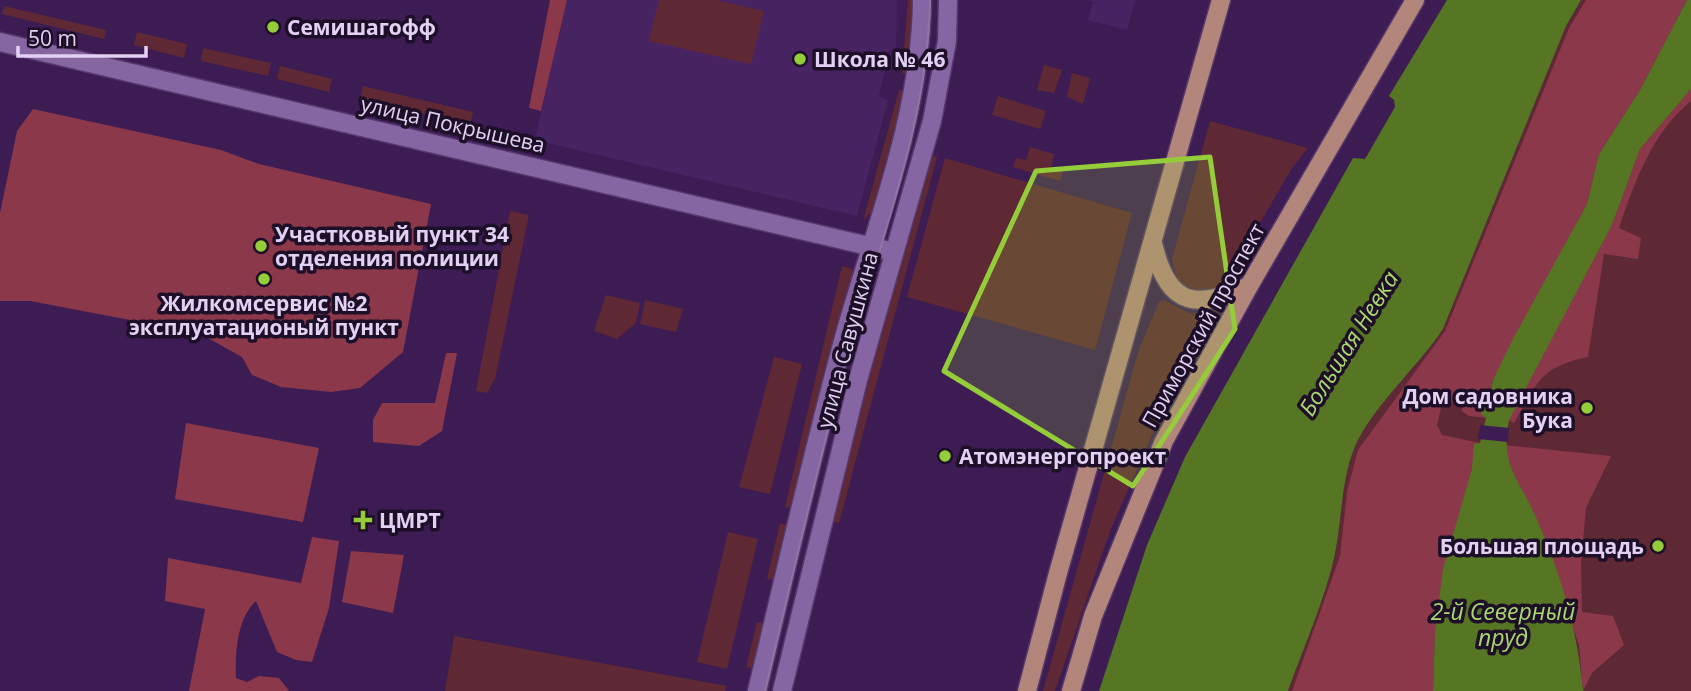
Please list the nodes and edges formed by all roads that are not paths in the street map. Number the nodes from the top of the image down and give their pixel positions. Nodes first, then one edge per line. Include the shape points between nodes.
1 (922, 0) edge
2 (948, 0) edge
3 (1222, 0) edge
4 (1415, 0) edge
5 (0, 42) edge
6 (1154, 244) junction
7 (870, 247) junction
8 (894, 252) junction
9 (1249, 286) junction
10 (757, 691) edge
11 (782, 691) edge
12 (1027, 691) edge
13 (1071, 691) edge

1 - 7 main road, улица Савушкина via 915,85
2 - 8 main road, улица Савушкина via 939,91
3 - 6 main road
4 - 9 main road, Приморский проспект
5 - 7 main road, улица Покрышева
6 - 9 main road via 1165,280 1188,298 1219,299
6 - 12 main road
7 - 8 main road, улица Покрышева
7 - 10 main road, улица Савушкина
8 - 11 main road, улица Савушкина
9 - 13 main road, Приморский проспект via 1164,441 1093,616

